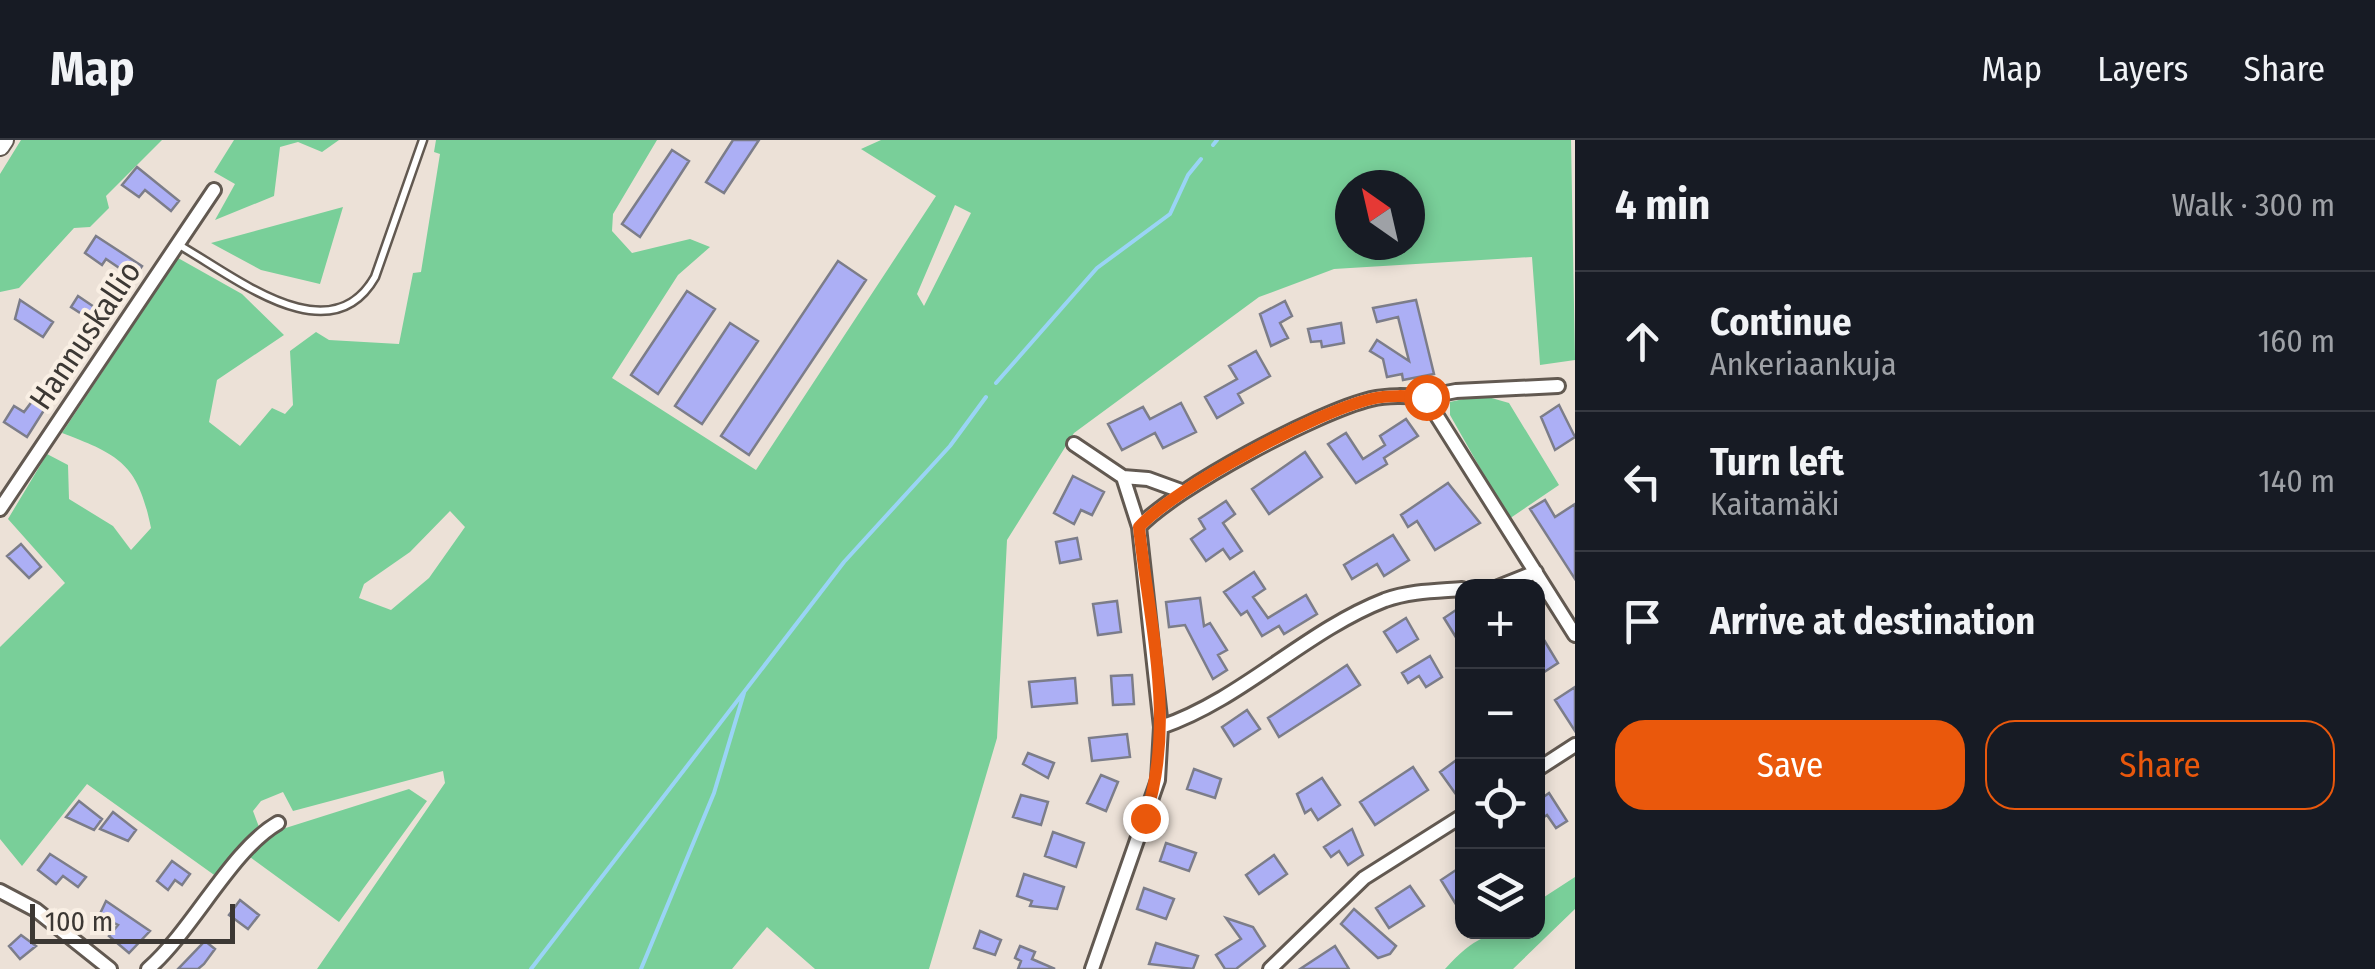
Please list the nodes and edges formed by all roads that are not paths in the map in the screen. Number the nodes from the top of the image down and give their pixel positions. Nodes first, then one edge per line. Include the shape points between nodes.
1 (423, 140) edge
2 (214, 190) dead end
3 (178, 245) junction
4 (1558, 386) dead end
5 (1426, 397) junction
6 (1074, 444) dead end
7 (1123, 478) junction
8 (1181, 491) junction
9 (0, 509) edge
10 (1139, 527) junction
11 (1536, 572) junction
12 (1517, 579) edge
13 (1455, 590) edge
14 (1575, 635) edge
15 (1161, 726) junction
16 (1575, 745) edge
17 (1545, 764) edge
18 (1455, 820) edge
19 (278, 824) dead end
20 (0, 891) edge
21 (110, 969) edge
22 (148, 969) edge
23 (1092, 969) edge
24 (1270, 969) edge

1 - 3 lane via 375,276 347,308 300,311
2 - 3 street, Hannuskallio
3 - 9 street, Hannuskallio
4 - 5 street
5 - 8 street via 1348,406
5 - 11 street
6 - 7 street
7 - 8 street
7 - 10 street
8 - 10 street
10 - 15 street
11 - 12 street
11 - 14 street
13 - 15 street via 1382,601 1242,688
15 - 23 street via 1158,780
16 - 17 street
18 - 24 street via 1364,878
19 - 22 street via 254,843
20 - 21 street via 36,910

